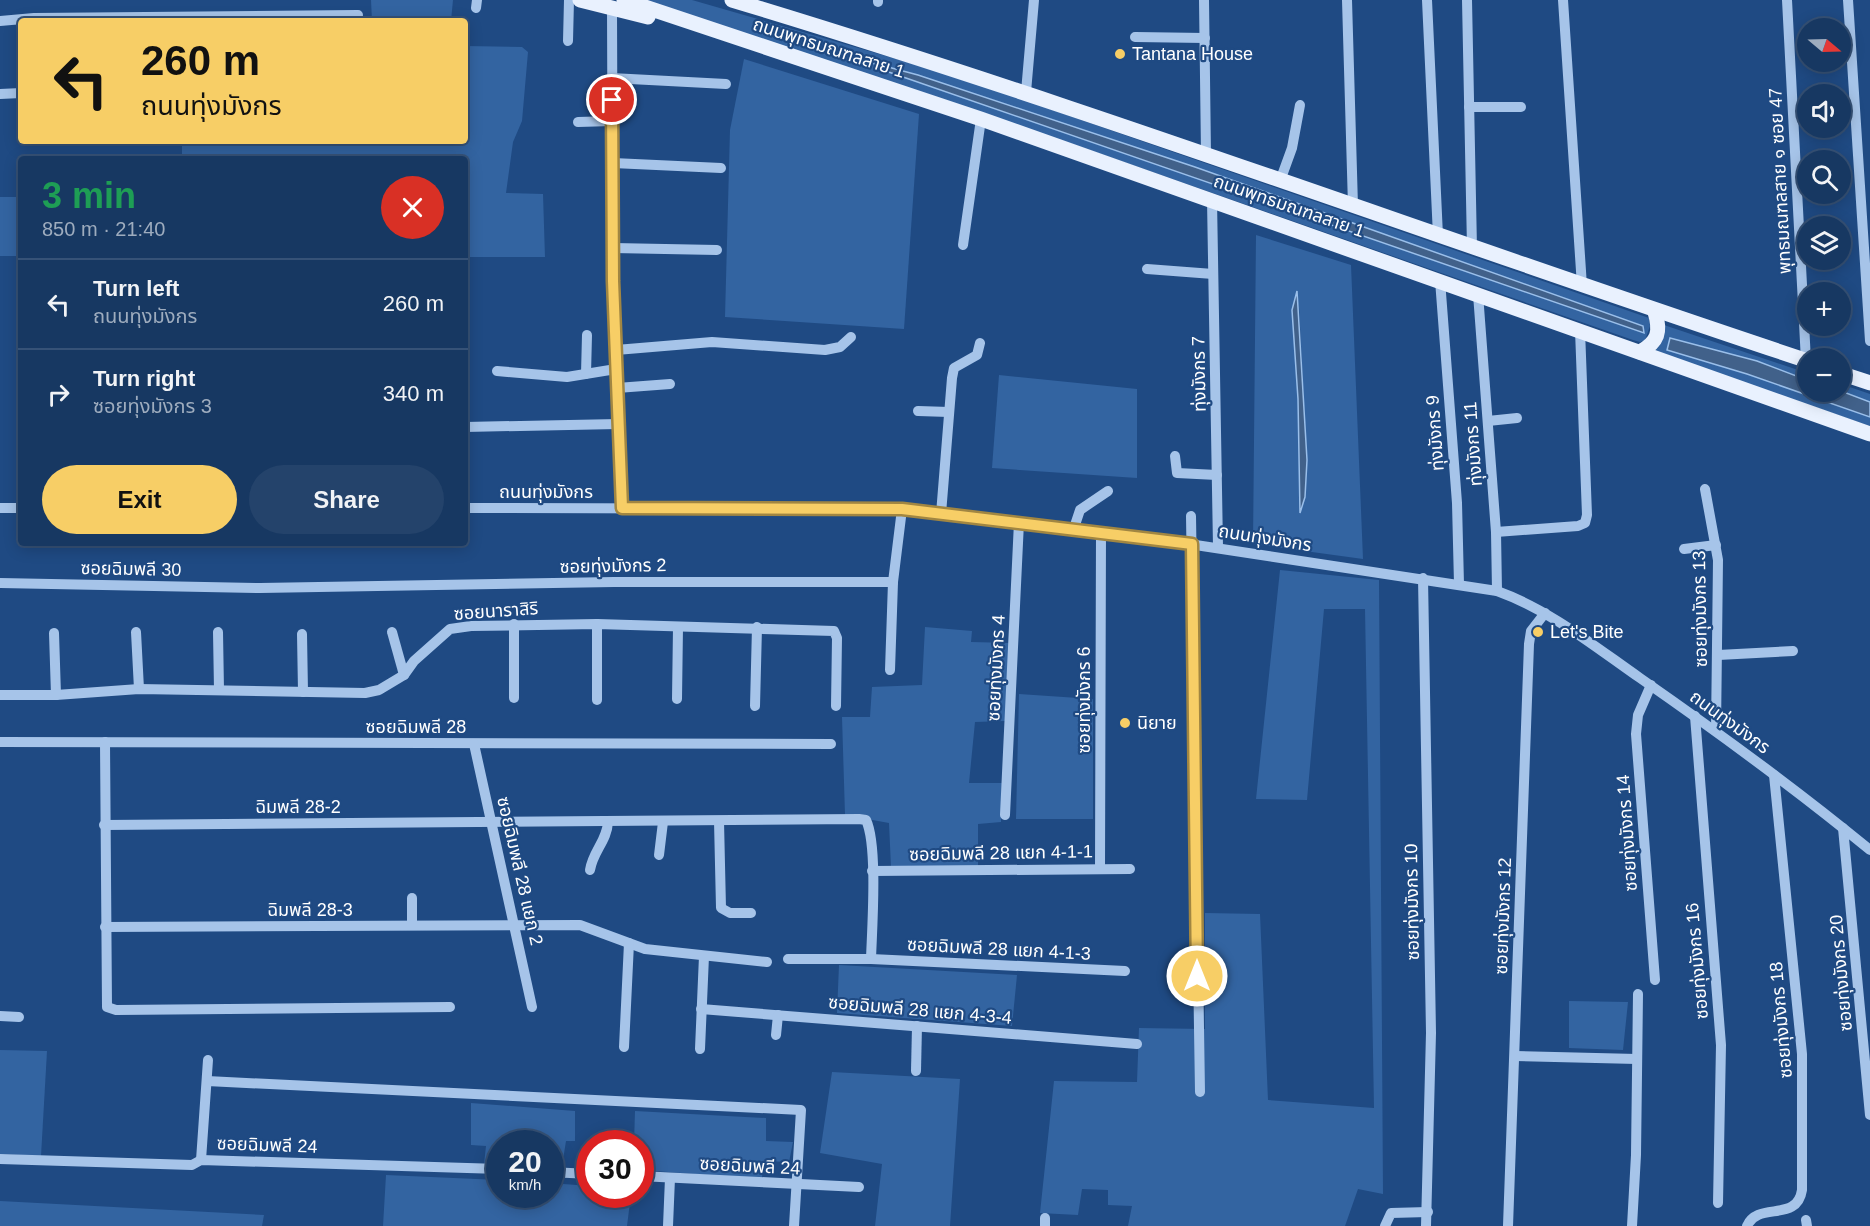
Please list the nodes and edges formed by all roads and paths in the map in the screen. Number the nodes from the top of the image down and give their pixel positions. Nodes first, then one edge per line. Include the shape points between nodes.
1 (569, 0) edge
2 (580, 0) edge
3 (732, 0) edge
4 (1034, 0) edge
5 (1204, 0) edge
6 (1347, 0) edge
7 (1427, 0) edge
8 (1467, 0) edge
9 (1563, 0) edge
10 (1787, 0) edge
11 (1848, 0) edge
12 (618, 4) edge
13 (358, 15) dead end
14 (34, 18) edge
15 (18, 19) edge
16 (0, 21) edge
17 (1135, 37) dead end
18 (1205, 38) junction
19 (568, 41) dead end
20 (611, 78) junction
21 (726, 84) dead end
22 (1026, 92) junction
23 (18, 93) edge
24 (0, 94) edge
25 (1300, 105) dead end
26 (1469, 107) junction
27 (1521, 107) dead end
28 (981, 119) junction
29 (612, 121) junction
30 (578, 122) dead end
31 (1206, 154) junction
32 (613, 163) junction
33 (721, 168) dead end
34 (1280, 181) junction
35 (1212, 200) junction
36 (1353, 206) junction
37 (1438, 236) junction
38 (963, 245) dead end
39 (613, 248) junction
40 (1472, 248) junction
41 (717, 250) dead end
42 (1147, 269) dead end
43 (1213, 274) junction
44 (1440, 280) junction
45 (1582, 286) junction
46 (1478, 294) junction
47 (1655, 312) junction
48 (1580, 330) junction
49 (587, 334) dead end
50 (851, 337) dead end
51 (1870, 341) edge
52 (980, 343) dead end
53 (1806, 348) edge
54 (616, 350) junction
55 (1640, 352) junction
56 (1797, 358) edge
57 (616, 369) junction
58 (497, 371) dead end
59 (586, 374) junction
60 (1851, 377) edge
61 (1870, 383) edge
62 (670, 384) dead end
63 (617, 388) junction
64 (918, 411) dead end
65 (949, 412) junction
66 (1517, 418) dead end
67 (1488, 421) junction
68 (618, 423) junction
69 (468, 427) edge
70 (1870, 434) edge
71 (1175, 456) dead end
72 (1217, 475) junction
73 (1705, 489) dead end
74 (1108, 491) dead end
75 (0, 508) edge
76 (18, 508) edge
77 (468, 508) edge
78 (622, 508) junction
79 (902, 509) junction
80 (941, 514) junction
81 (1191, 516) dead end
82 (1019, 522) junction
83 (1074, 528) junction
84 (1101, 531) junction
85 (1496, 532) junction
86 (1192, 544) junction
87 (1716, 545) junction
88 (1218, 548) junction
89 (1684, 549) dead end
90 (1423, 578) junction
91 (893, 582) junction
92 (0, 583) edge
93 (1459, 584) junction
94 (260, 588) joint
95 (1497, 591) junction
96 (1545, 613) junction
97 (514, 624) junction
98 (597, 624) junction
99 (678, 627) junction
100 (757, 627) junction
101 (136, 632) dead end
102 (219, 632) dead end
103 (392, 632) dead end
104 (54, 633) dead end
105 (302, 634) dead end
106 (1793, 651) dead end
107 (1719, 655) junction
108 (890, 670) dead end
109 (404, 675) junction
110 (1651, 686) junction
111 (139, 689) junction
112 (219, 690) junction
113 (303, 692) junction
114 (0, 695) edge
115 (56, 695) junction
116 (514, 698) dead end
117 (676, 699) dead end
118 (597, 700) dead end
119 (755, 706) dead end
120 (836, 706) dead end
121 (1695, 716) junction
122 (1716, 730) junction
123 (0, 742) edge
124 (105, 742) junction
125 (474, 744) junction
126 (831, 744) dead end
127 (1774, 775) junction
128 (1005, 815) dead end
129 (719, 821) junction
130 (608, 822) junction
131 (663, 822) junction
132 (492, 823) junction
133 (104, 825) junction
134 (1844, 828) junction
135 (1870, 850) edge
136 (659, 855) dead end
137 (1100, 868) junction
138 (1130, 869) dead end
139 (590, 870) dead end
140 (872, 871) junction
141 (412, 898) dead end
142 (751, 913) dead end
143 (412, 925) junction
144 (516, 925) junction
145 (105, 927) junction
146 (629, 943) junction
147 (704, 956) junction
148 (788, 959) dead end
149 (871, 959) junction
150 (767, 962) dead end
151 (1125, 971) dead end
152 (1655, 980) dead end
153 (1638, 994) dead end
154 (532, 1006) dead end
155 (450, 1007) dead end
156 (701, 1009) junction
157 (778, 1015) junction
158 (0, 1016) edge
159 (19, 1017) dead end
160 (917, 1026) junction
161 (776, 1035) dead end
162 (1137, 1044) dead end
163 (624, 1047) dead end
164 (700, 1049) dead end
165 (1515, 1056) junction
166 (1637, 1059) junction
167 (208, 1060) dead end
168 (916, 1071) dead end
169 (207, 1081) junction
170 (1200, 1092) dead end
171 (1870, 1115) edge
172 (0, 1159) edge
173 (201, 1160) junction
174 (486, 1169) edge
175 (654, 1177) edge
176 (670, 1178) junction
177 (795, 1185) junction
178 (859, 1187) dead end
179 (1718, 1203) dead end
180 (1428, 1212) junction
181 (668, 1226) edge
182 (794, 1226) edge
183 (1385, 1226) edge
184 (1426, 1226) edge
185 (1508, 1226) edge
186 (1632, 1226) edge
187 (1747, 1226) edge

1 - 19 street
2 - 12 main road, ถนนพุทธมณฑลสาย 1
3 - 22 main road, ถนนพุทธมณฑลสาย 1
4 - 22 street
5 - 18 street
6 - 36 street
7 - 37 street
8 - 26 street
9 - 45 street
10 - 53 street, พุทธมณฑลสาย ๑ ซอย 47
11 - 51 street
12 - 20 street
12 - 28 main road, ถนนพุทธมณฑลสาย 1 via 692,24
13 - 14 street
15 - 16 street
17 - 18 street
18 - 31 street
20 - 21 street
20 - 29 street
22 - 31 main road, ถนนพุทธมณฑลสาย 1
23 - 24 street
25 - 34 street via 1292,148
26 - 27 street
26 - 40 street
28 - 35 main road, ถนนพุทธมณฑลสาย 1
28 - 38 street
29 - 30 street
29 - 32 street
31 - 34 main road, ถนนพุทธมณฑลสาย 1
32 - 33 street
32 - 39 street
34 - 36 main road, ถนนพุทธมณฑลสาย 1
35 - 43 street, ทุ่งมังกร 7
35 - 44 main road, ถนนพุทธมณฑลสาย 1
36 - 37 main road, ถนนพุทธมณฑลสาย 1
37 - 40 main road, ถนนพุทธมณฑลสาย 1
39 - 41 street
39 - 54 street
40 - 45 main road, ถนนพุทธมณฑลสาย 1
42 - 43 street
43 - 72 street, ทุ่งมังกร 7
44 - 46 main road, ถนนพุทธมณฑลสาย 1
44 - 93 street, ทุ่งมังกร 9 via 1457,503
45 - 47 main road, ถนนพุทธมณฑลสาย 1
46 - 48 main road, ถนนพุทธมณฑลสาย 1
46 - 67 street, ทุ่งมังกร 11
47 - 55 main road via 1659,330 1656,339
47 - 56 main road, ถนนพุทธมณฑลสาย 1
48 - 55 main road, ถนนพุทธมณฑลสาย 1
48 - 85 street via 1585,523
49 - 59 street
50 - 54 street via 840,347 825,350 712,342
52 - 65 street via 974,359 954,368
54 - 57 street
55 - 70 main road, ถนนพุทธมณฑลสาย 1
57 - 59 street
57 - 63 street
58 - 59 street via 553,377
60 - 61 main road
62 - 63 street
63 - 68 street
64 - 65 street
65 - 80 street
66 - 67 street
67 - 85 street, ทุ่งมังกร 11
68 - 69 street
68 - 78 street
71 - 72 street via 1178,473
72 - 88 street, ทุ่งมังกร 7
73 - 87 street, ซอยทุ่งมังกร 13
74 - 83 street via 1080,510
75 - 76 street
77 - 78 street, ถนนทุ่งมังกร
78 - 79 street, ถนนทุ่งมังกร
79 - 80 street, ถนนทุ่งมังกร
79 - 91 street
80 - 82 street, ถนนทุ่งมังกร
81 - 86 street
82 - 83 street, ถนนทุ่งมังกร
82 - 128 street, ซอยทุ่งมังกร 4
83 - 84 street, ถนนทุ่งมังกร
84 - 86 street, ถนนทุ่งมังกร
84 - 137 street, ซอยทุ่งมังกร 6
85 - 95 street, ทุ่งมังกร 11
86 - 88 street, ถนนทุ่งมังกร
86 - 170 street
87 - 89 street
87 - 107 street, ซอยทุ่งมังกร 13
88 - 90 street, ถนนทุ่งมังกร
90 - 93 street, ถนนทุ่งมังกร
90 - 180 street, ซอยทุ่งมังกร 10 via 1431,1033
91 - 94 street, ซอยทุ่งมังกร 2
91 - 108 street
92 - 94 street, ซอยฉิมพลี 30
93 - 95 street, ถนนทุ่งมังกร
95 - 96 street, ถนนทุ่งมังกร
96 - 110 street, ถนนทุ่งมังกร
96 - 165 street, ซอยทุ่งมังกร 12 via 1531,631 1528,644
97 - 98 street, ซอยนาราสิริ
97 - 109 street, ซอยนาราสิริ via 450,629
97 - 116 street
98 - 99 street, ซอยนาราสิริ
98 - 118 street
99 - 100 street, ซอยนาราสิริ
99 - 117 street
100 - 119 street
100 - 120 street, ซอยนาราสิริ via 834,631
101 - 111 street
102 - 112 street
103 - 109 street
104 - 115 street
105 - 113 street
106 - 107 street
107 - 122 street, ซอยทุ่งมังกร 13
109 - 113 street, ซอยนาราสิริ via 379,690 365,693
110 - 121 street, ถนนทุ่งมังกร
110 - 152 street, ซอยทุ่งมังกร 14 via 1638,715 1636,734
111 - 112 street, ซอยนาราสิริ
111 - 115 street, ซอยนาราสิริ
112 - 113 street, ซอยนาราสิริ
114 - 115 street, ซอยนาราสิริ
121 - 122 street, ถนนทุ่งมังกร
121 - 179 street, ซอยทุ่งมังกร 16 via 1721,1044
122 - 127 street, ถนนทุ่งมังกร
123 - 124 street, ซอยฉิมพลี 28
124 - 125 street, ซอยฉิมพลี 28
124 - 133 street
125 - 126 street, ซอยฉิมพลี 28
125 - 132 street, ซอยฉิมพลี 28 แยก 2
127 - 134 street, ถนนทุ่งมังกร
127 - 187 street, ซอยทุ่งมังกร 18 via 1802,1054 1802,1190 1794,1206 1757,1215
129 - 131 street, ฉิมพลี 28-2
129 - 140 street, ฉิมพลี 28-2 via 866,820
129 - 142 street via 721,908 730,914
130 - 131 street, ฉิมพลี 28-2
130 - 132 street, ฉิมพลี 28-2
130 - 139 street via 608,832 592,858
131 - 136 street
132 - 133 street, ฉิมพลี 28-2
132 - 144 street, ซอยฉิมพลี 28 แยก 2
133 - 145 street
134 - 135 street, ถนนทุ่งมังกร
134 - 171 street, ซอยทุ่งมังกร 20
137 - 138 street, ซอยฉิมพลี 28 แยก 4-1-1
137 - 140 street, ซอยฉิมพลี 28 แยก 4-1-1
140 - 149 street
141 - 143 street
143 - 144 street, ฉิมพลี 28-3
143 - 145 street, ฉิมพลี 28-3
144 - 146 street, ฉิมพลี 28-3 via 580,925
144 - 154 street, ซอยฉิมพลี 28 แยก 2
145 - 155 street via 105,998 107,1007 116,1010
146 - 147 street, ฉิมพลี 28-3 via 645,949
146 - 163 street
147 - 150 street, ฉิมพลี 28-3
147 - 156 street
148 - 149 street, ซอยฉิมพลี 28 แยก 4-1-3
149 - 151 street, ซอยฉิมพลี 28 แยก 4-1-3
153 - 166 street
156 - 157 street, ซอยฉิมพลี 28 แยก 4-3-4
156 - 164 street
157 - 160 street, ซอยฉิมพลี 28 แยก 4-3-4
157 - 161 street
158 - 159 street
160 - 162 street, ซอยฉิมพลี 28 แยก 4-3-4
160 - 168 street
165 - 166 street
165 - 185 street, ซอยทุ่งมังกร 12
166 - 186 street
167 - 169 street
169 - 173 street
169 - 177 street via 801,1110
172 - 173 street, ซอยฉิมพลี 24 via 192,1165
173 - 174 street, ซอยฉิมพลี 24
175 - 176 street, ซอยฉิมพลี 24
176 - 177 street, ซอยฉิมพลี 24
176 - 181 street
177 - 178 street, ซอยฉิมพลี 24
177 - 182 street
180 - 183 street via 1397,1211 1391,1213
180 - 184 street, ซอยทุ่งมังกร 10

